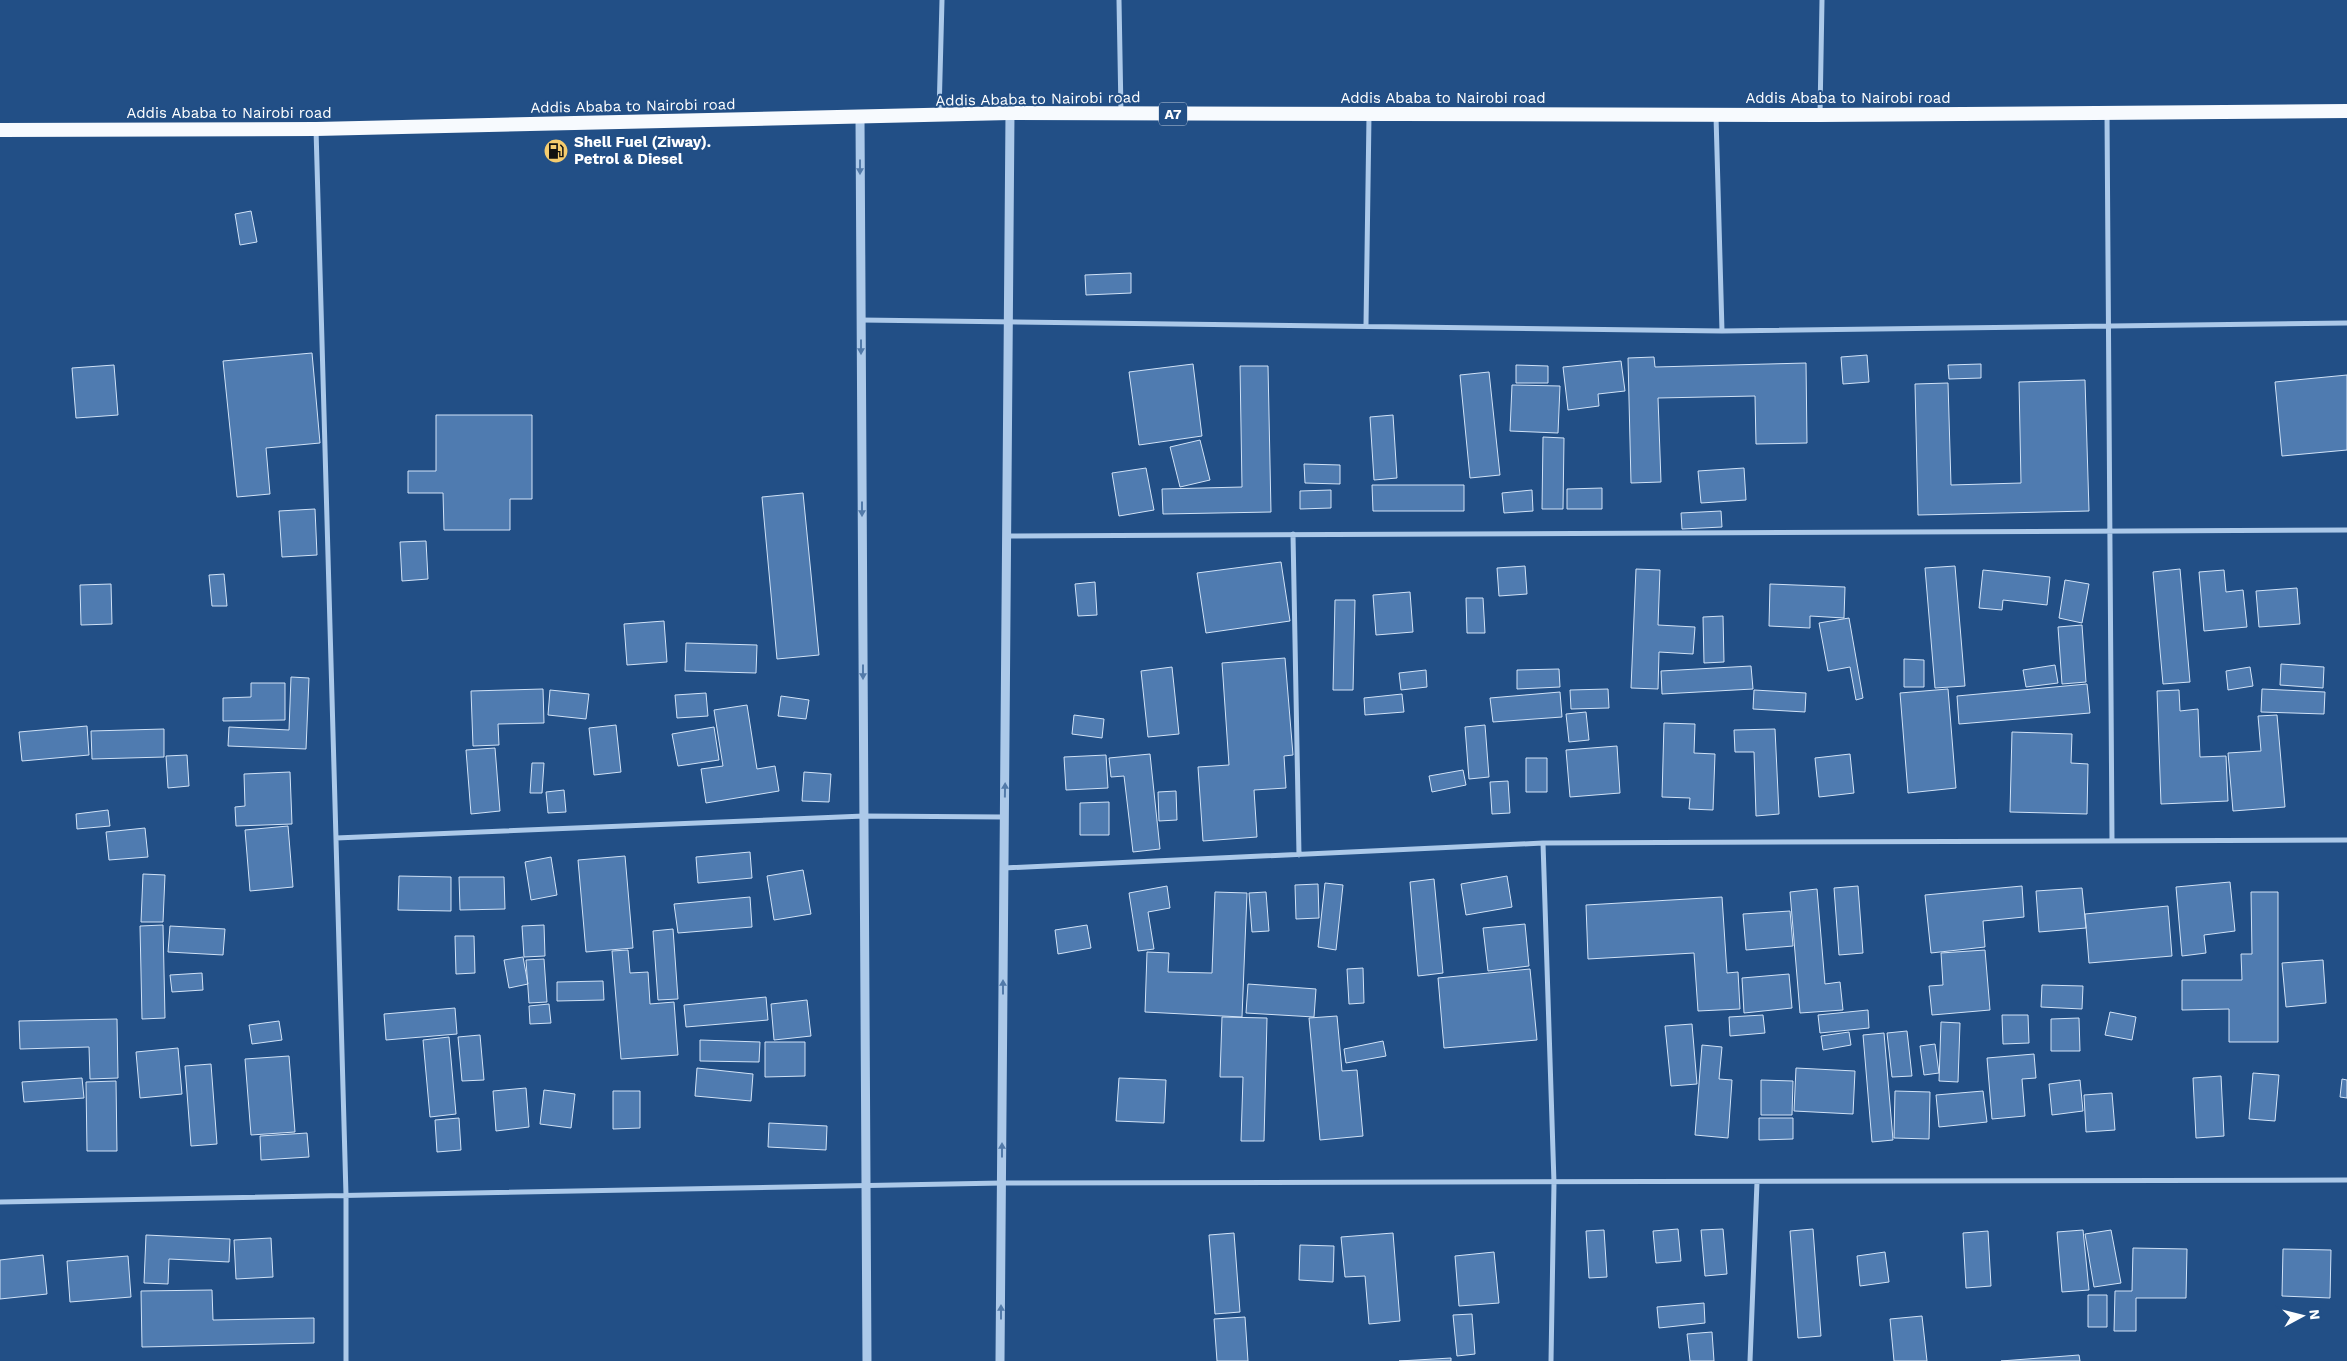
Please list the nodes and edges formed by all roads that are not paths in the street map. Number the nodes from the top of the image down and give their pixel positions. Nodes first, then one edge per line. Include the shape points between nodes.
1 (942, 0) edge
2 (1119, 0) edge
3 (1822, 0) edge
4 (2347, 111) edge
5 (1010, 113) junction
6 (1121, 114) junction
7 (1370, 114) junction
8 (2107, 114) junction
9 (1716, 115) junction
10 (1820, 115) junction
11 (939, 116) junction
12 (860, 118) junction
13 (316, 129) junction
14 (0, 130) edge
15 (861, 320) junction
16 (1008, 321) junction
17 (2347, 323) edge
18 (1366, 326) junction
19 (2109, 327) junction
20 (1722, 331) junction
21 (2347, 530) edge
22 (2110, 532) junction
23 (1293, 534) junction
24 (1007, 536) junction
25 (864, 816) junction
26 (1004, 817) junction
27 (336, 838) junction
28 (2112, 840) junction
29 (2347, 840) edge
30 (1543, 843) junction
31 (1299, 856) junction
32 (1004, 868) junction
33 (2347, 1180) edge
34 (1758, 1182) junction
35 (1002, 1183) junction
36 (1554, 1183) junction
37 (866, 1186) junction
38 (346, 1195) junction
39 (0, 1202) edge
40 (346, 1361) edge
41 (867, 1361) edge
42 (1000, 1361) edge
43 (1551, 1361) edge
44 (1750, 1361) edge

1 - 11 street
2 - 6 street
3 - 10 street
4 - 8 highway, Addis Ababa to Nairobi road / A7
5 - 6 highway, Addis Ababa to Nairobi road / A7
5 - 11 highway, Addis Ababa to Nairobi road / A7
5 - 16 street
6 - 7 highway, Addis Ababa to Nairobi road / A7
7 - 9 highway, Addis Ababa to Nairobi road / A7
7 - 18 street
8 - 10 highway, Addis Ababa to Nairobi road / A7
8 - 19 street
9 - 10 highway, Addis Ababa to Nairobi road / A7
9 - 20 street
11 - 12 highway, Addis Ababa to Nairobi road / A7
12 - 13 highway, Addis Ababa to Nairobi road / A7
12 -> 15 street
13 - 14 highway, Addis Ababa to Nairobi road / A7
13 - 27 street
15 - 16 street
15 -> 25 street
16 - 18 street
16 - 24 street
17 - 19 street
18 - 20 street
19 - 20 street
19 - 22 street
21 - 22 street
22 - 23 street
22 - 28 street
23 - 24 street
23 - 31 street
26 -> 24 street
25 - 26 street
25 - 27 street
25 - 37 street
26 - 32 street
27 - 38 street
28 - 29 street
28 - 30 street
30 - 31 street
30 - 36 street
31 - 32 street
35 -> 32 street
33 - 34 street
34 - 36 street
34 - 44 street
35 - 36 street
35 - 37 street
42 -> 35 street
36 - 43 street
37 - 38 street
37 - 41 street
38 - 39 street
38 - 40 street

